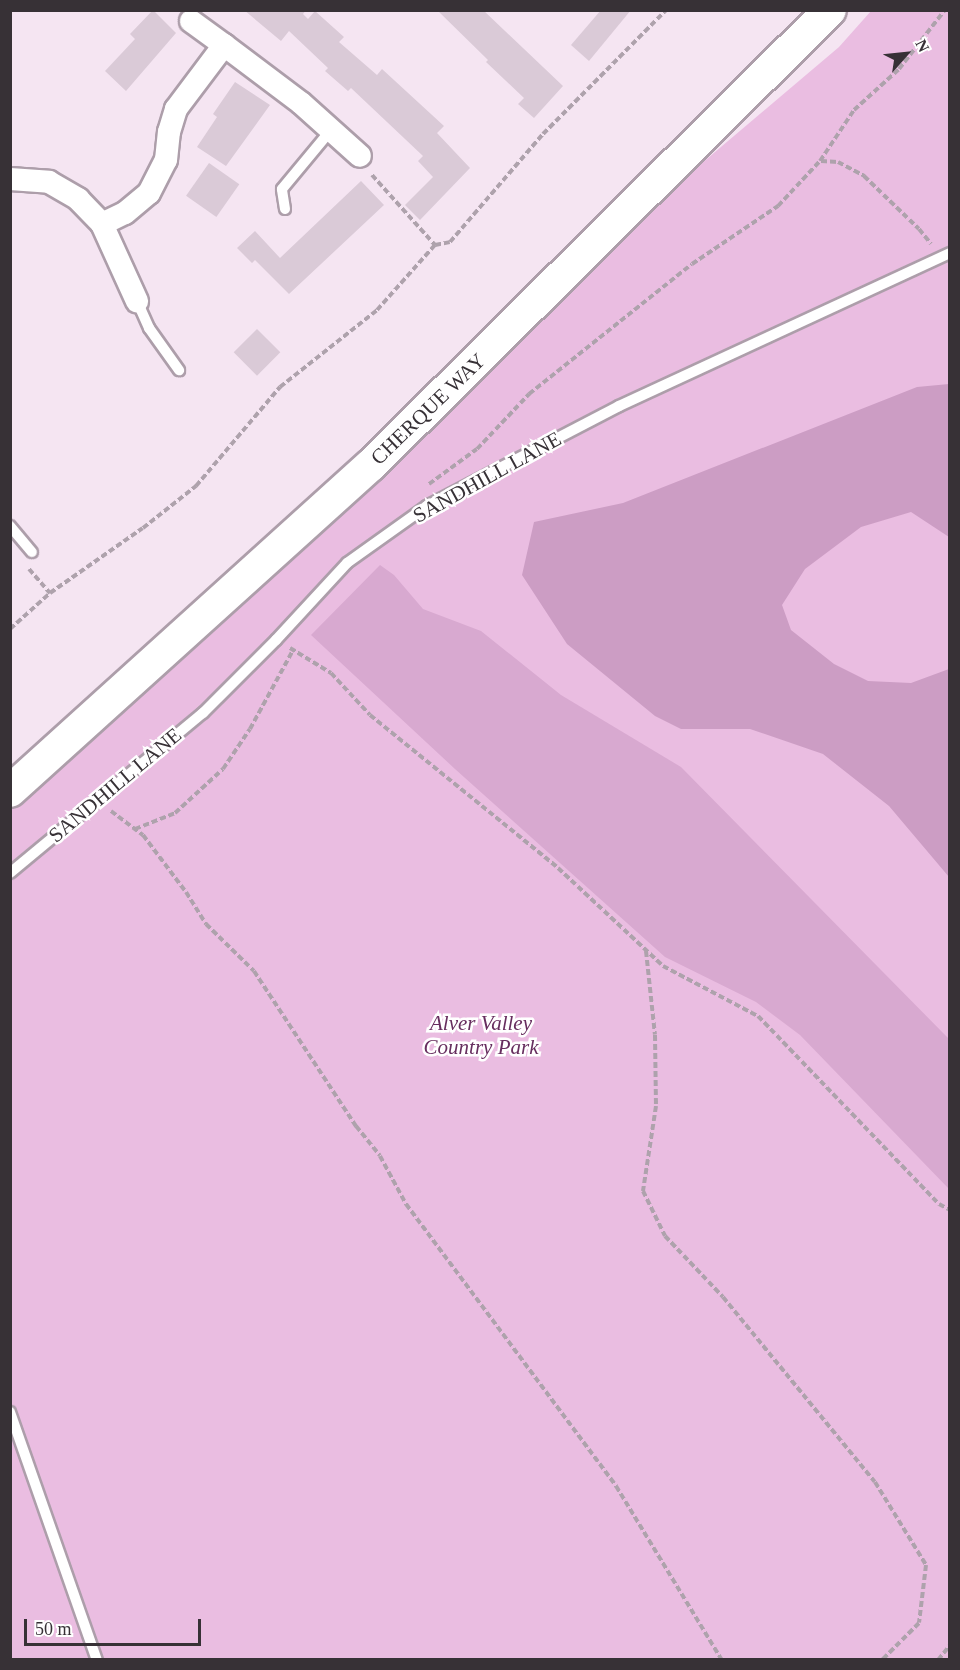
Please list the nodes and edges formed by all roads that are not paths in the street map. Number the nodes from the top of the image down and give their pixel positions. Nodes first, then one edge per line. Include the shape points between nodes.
1 (830, 10) edge
2 (191, 21) dead end
3 (224, 45) junction
4 (331, 130) junction
5 (360, 156) road end
6 (10, 178) edge
7 (285, 209) dead end
8 (102, 224) junction
9 (945, 255) edge
10 (137, 301) joint
11 (179, 370) dead end
12 (10, 526) edge
13 (32, 552) dead end
14 (10, 791) edge
15 (10, 873) edge
16 (10, 1412) edge
17 (97, 1659) edge

1 - 14 street, CHERQUE WAY via 371,465
2 - 3 street
3 - 4 street
3 - 8 street via 176,109 166,160 149,193 125,213
4 - 5 street
4 - 7 lane via 282,189
6 - 8 street via 49,182 78,199
8 - 10 street
9 - 15 lane, SANDHILL LANE via 619,406 427,506 346,564 204,713
10 - 11 lane via 149,328
12 - 13 lane
16 - 17 lane

